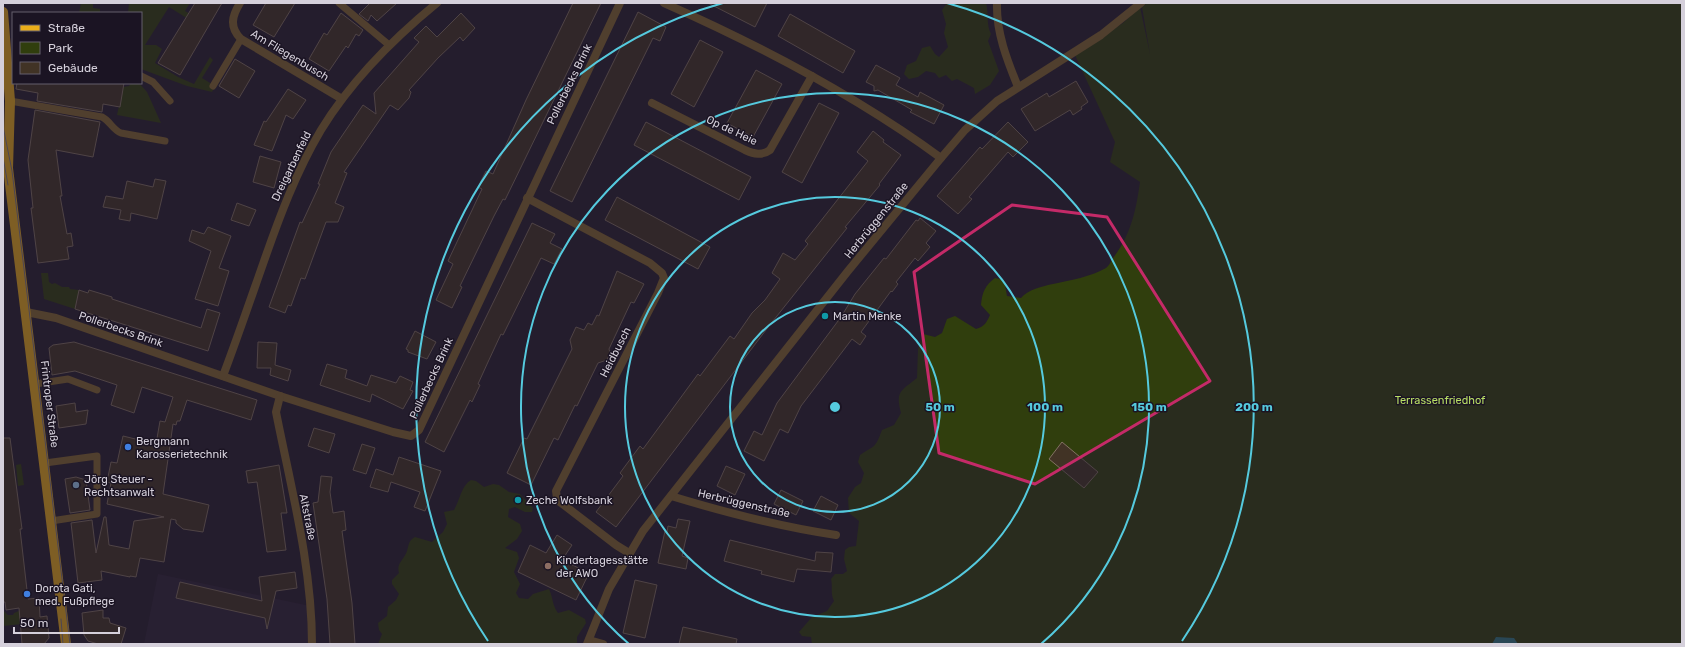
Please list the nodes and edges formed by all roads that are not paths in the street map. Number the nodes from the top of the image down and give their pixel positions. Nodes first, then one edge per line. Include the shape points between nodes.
1 (240, 3) edge
2 (340, 3) edge
3 (437, 3) edge
4 (620, 3) edge
5 (664, 3) edge
6 (997, 3) edge
7 (1141, 3) edge
8 (3, 12) edge
9 (241, 39) junction
10 (389, 45) junction
11 (10, 54) edge
12 (142, 76) edge
13 (812, 76) junction
14 (213, 86) dead end
15 (1018, 87) junction
16 (342, 99) junction
17 (10, 101) junction
18 (170, 101) dead end
19 (652, 103) dead end
20 (3, 141) edge
21 (165, 141) dead end
22 (3, 155) edge
23 (941, 158) junction
24 (8, 168) junction
25 (527, 198) junction
26 (26, 312) junction
27 (224, 376) junction
28 (35, 384) junction
29 (97, 390) dead end
30 (280, 396) junction
31 (45, 463) junction
32 (671, 496) junction
33 (52, 521) junction
34 (836, 535) dead end
35 (629, 553) junction
36 (588, 642) edge
37 (66, 644) edge
38 (312, 644) edge
39 (604, 644) edge

1 - 9 street, Am Fliegenbusch via 232,26
2 - 10 lane
3 - 10 street, Dreigarbenfeld
4 - 25 street, Pollerbecks Brink
5 - 13 street via 742,38
6 - 15 street via 997,19 1002,42
7 - 15 street, Herbrüggenstraße via 1101,35
8 - 11 main road, Frintroper Straße
9 - 14 lane
9 - 16 street, Am Fliegenbusch
10 - 16 street, Dreigarbenfeld
11 - 17 main road, Frintroper Straße
12 - 18 lane via 153,82
13 - 19 street, Op de Heie via 770,150 760,154 745,150
13 - 23 street via 856,101
15 - 23 street, Herbrüggenstraße via 980,116
16 - 27 street, Dreigarbenfeld via 310,149 289,192
17 - 21 lane via 102,117 108,120 117,132
17 - 24 main road, Frintroper Straße
20 - 24 lane
22 - 24 main road, Frintroper Straße
23 - 32 street, Herbrüggenstraße
24 - 26 main road, Frintroper Straße
25 - 30 street, Pollerbecks Brink via 422,425 416,433 411,436 393,432
25 - 35 street, Heidbusch via 650,263 664,278 556,491 560,502
26 - 27 street, Pollerbecks Brink via 56,318
26 - 28 main road, Frintroper Straße
27 - 30 street, Pollerbecks Brink
28 - 29 lane via 68,379
28 - 31 main road, Frintroper Straße
30 - 38 street, Altstraße via 276,412 305,561
31 - 33 main road, Frintroper Straße
31 - 33 lane via 97,456 97,514
32 - 34 street, Herbrüggenstraße via 810,531
32 - 35 street, Herbrüggenstraße
33 - 37 main road, Frintroper Straße
35 - 36 street, Herbrüggenstraße via 609,589
36 - 39 street

